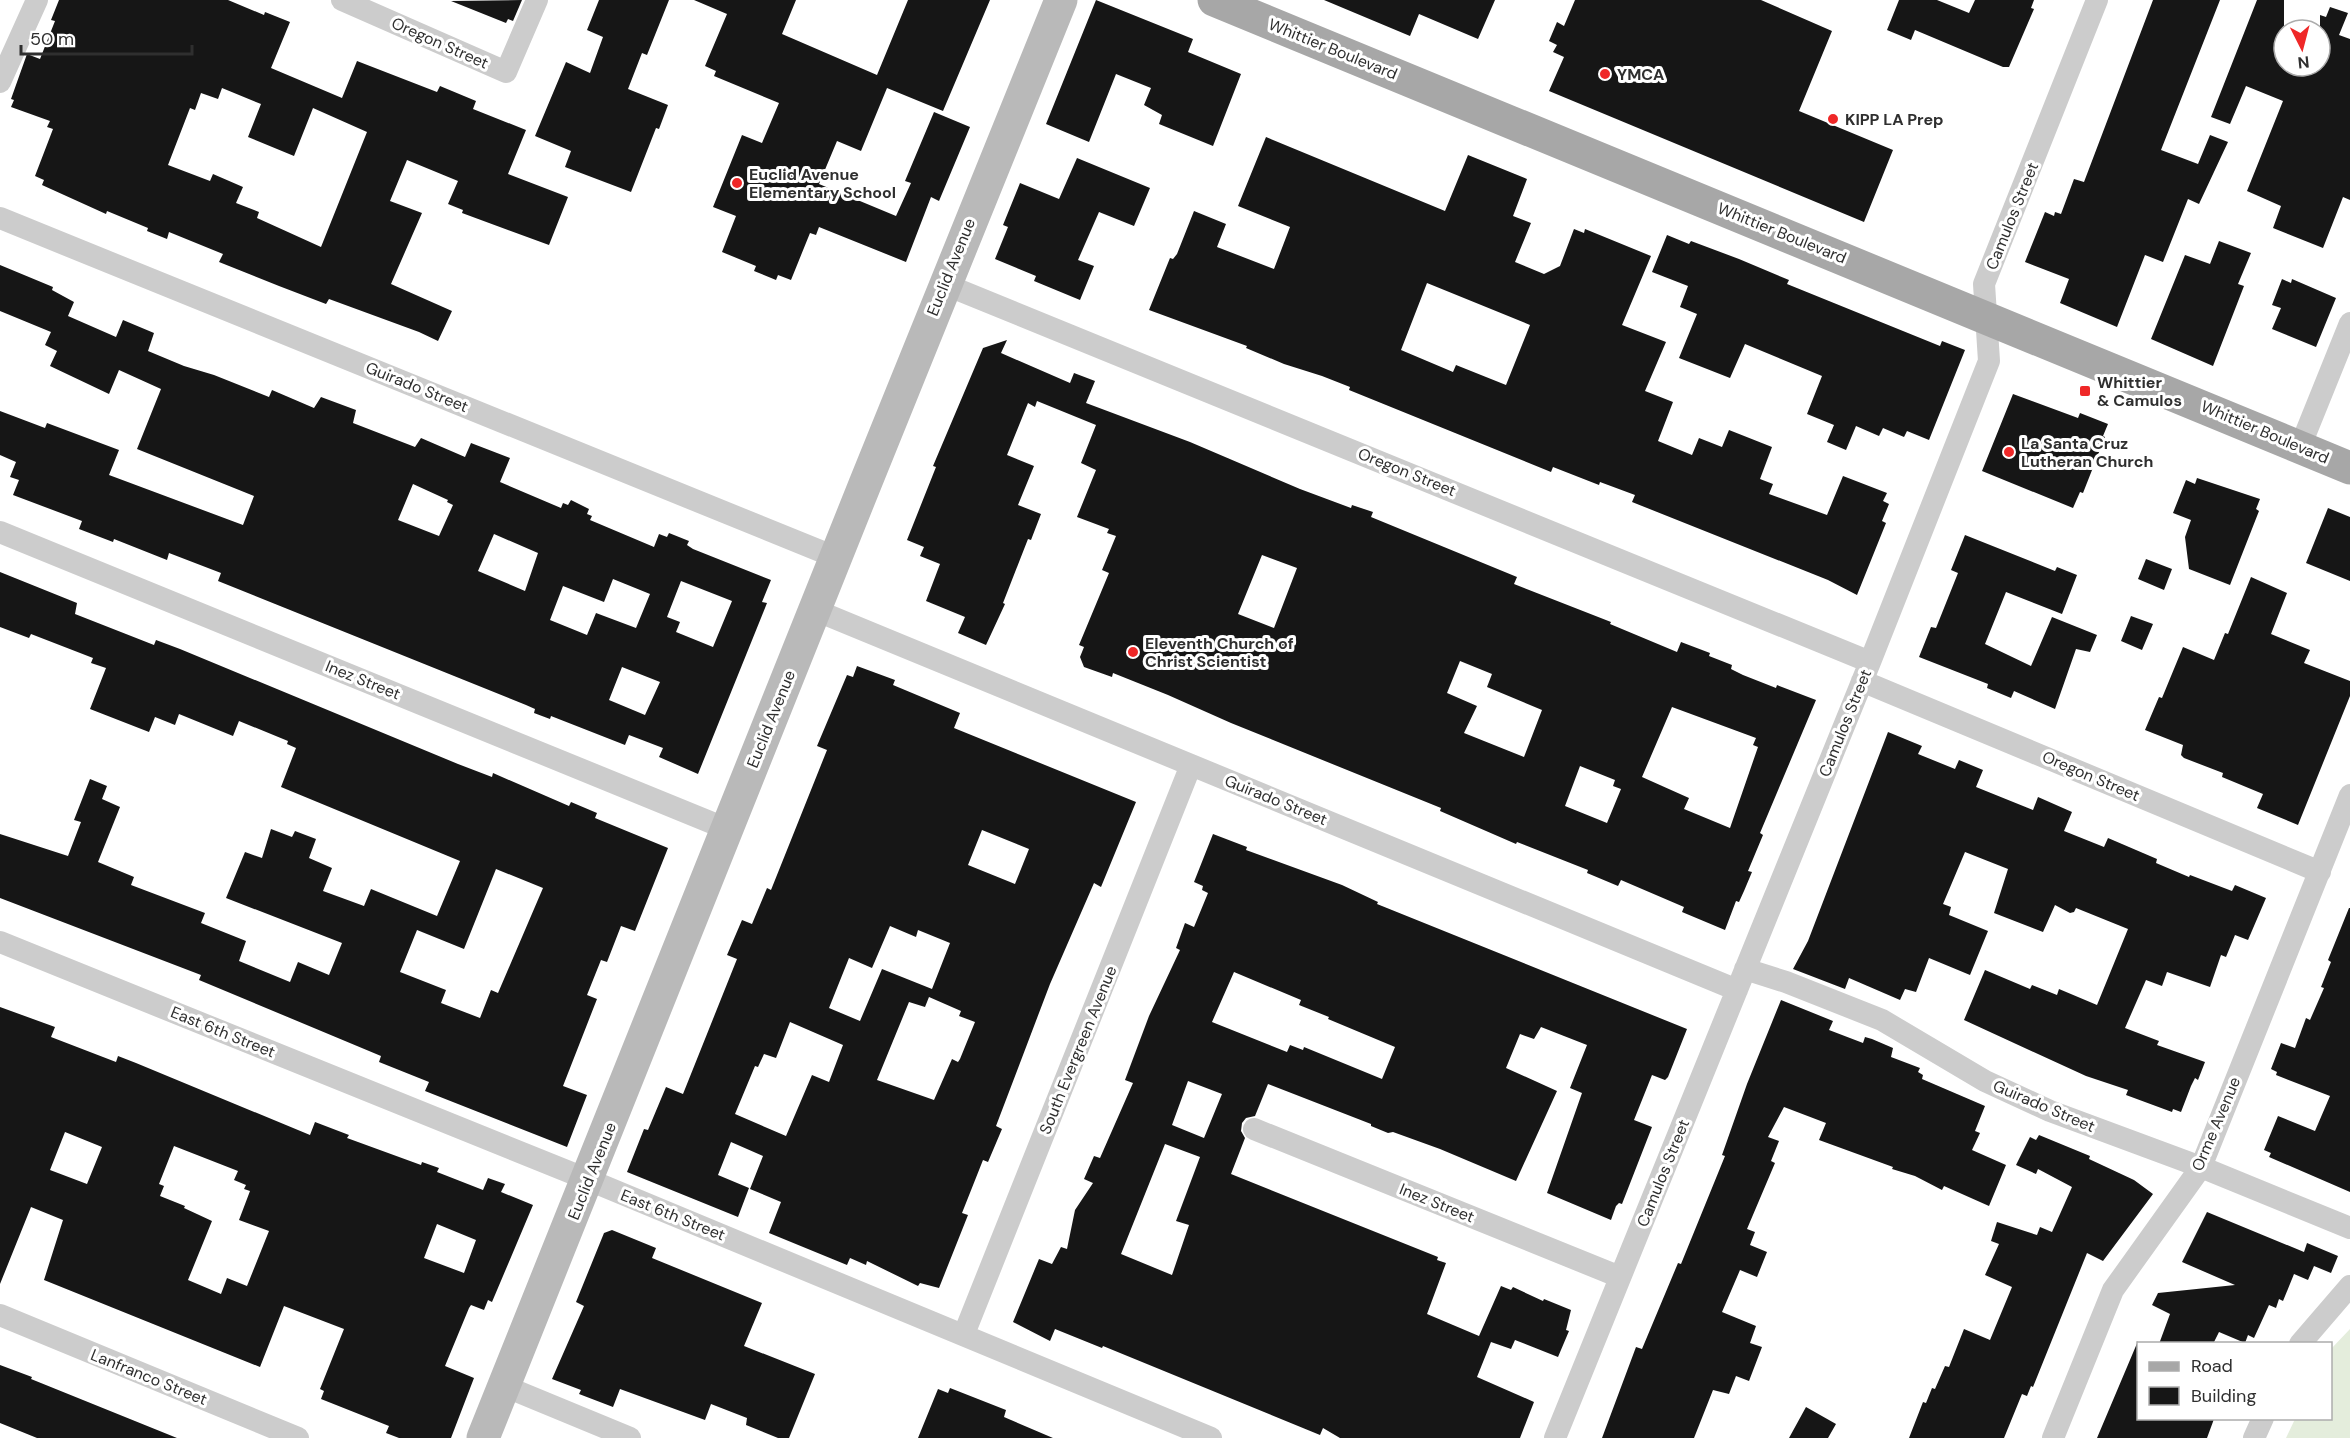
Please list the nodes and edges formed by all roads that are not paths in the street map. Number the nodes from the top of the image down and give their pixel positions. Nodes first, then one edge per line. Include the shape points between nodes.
1 (37, 0) edge
2 (342, 0) edge
3 (537, 0) edge
4 (1061, 0) edge
5 (1214, 0) edge
6 (2097, 0) edge
7 (0, 82) edge
8 (0, 218) edge
9 (944, 284) junction
10 (1987, 317) junction
11 (2350, 323) edge
12 (2300, 447) junction
13 (2350, 468) edge
14 (0, 532) edge
15 (835, 557) junction
16 (815, 610) junction
17 (1866, 671) junction
18 (1191, 765) junction
19 (2350, 795) edge
20 (726, 829) junction
21 (2320, 872) junction
22 (0, 942) edge
23 (1745, 969) junction
24 (1737, 990) junction
25 (1254, 1129) dead end
26 (2201, 1167) junction
27 (589, 1180) junction
28 (2350, 1228) edge
29 (1620, 1277) junction
30 (2350, 1286) edge
31 (0, 1315) edge
32 (964, 1334) junction
33 (2302, 1342) edge
34 (504, 1386) junction
35 (2263, 1420) edge
36 (298, 1438) edge
37 (483, 1438) edge
38 (630, 1438) edge
39 (1211, 1438) edge
40 (1555, 1438) edge
41 (2053, 1438) edge
42 (2254, 1438) edge

1 - 7 street
2 - 3 street, Oregon Street via 506,72
4 - 9 street, Euclid Avenue
5 - 10 main road, Whittier Boulevard
6 - 10 street, Camulos Street via 1984,284
8 - 15 street, Guirado Street
9 - 15 street, Euclid Avenue
9 - 17 street, Oregon Street
10 - 12 main road, Whittier Boulevard
10 - 17 street, Camulos Street via 1989,362
11 - 12 street
12 - 13 main road, Whittier Boulevard
14 - 20 street, Inez Street
15 - 16 street, Euclid Avenue
16 - 18 street, Guirado Street
16 - 20 street, Euclid Avenue
17 - 21 street, Oregon Street
17 - 23 street, Camulos Street
18 - 24 street, Guirado Street
18 - 32 street, South Evergreen Avenue
19 - 21 street, Orme Avenue
20 - 27 street, Euclid Avenue
21 - 26 street, Orme Avenue
22 - 27 street, East 6th Street
23 - 24 street, Camulos Street
23 - 26 street, Guirado Street via 1882,1020 1985,1081 2050,1111
24 - 29 street, Camulos Street
25 - 29 street, Inez Street
26 - 28 street, Guirado Street
26 - 41 street, Orme Avenue via 2114,1290
27 - 32 street, East 6th Street
27 - 34 street, Euclid Avenue
29 - 40 street, Camulos Street
30 - 33 street
31 - 36 street, Lanfranco Street
32 - 39 street, East 6th Street
34 - 37 street, Euclid Avenue
34 - 38 street
35 - 42 street

